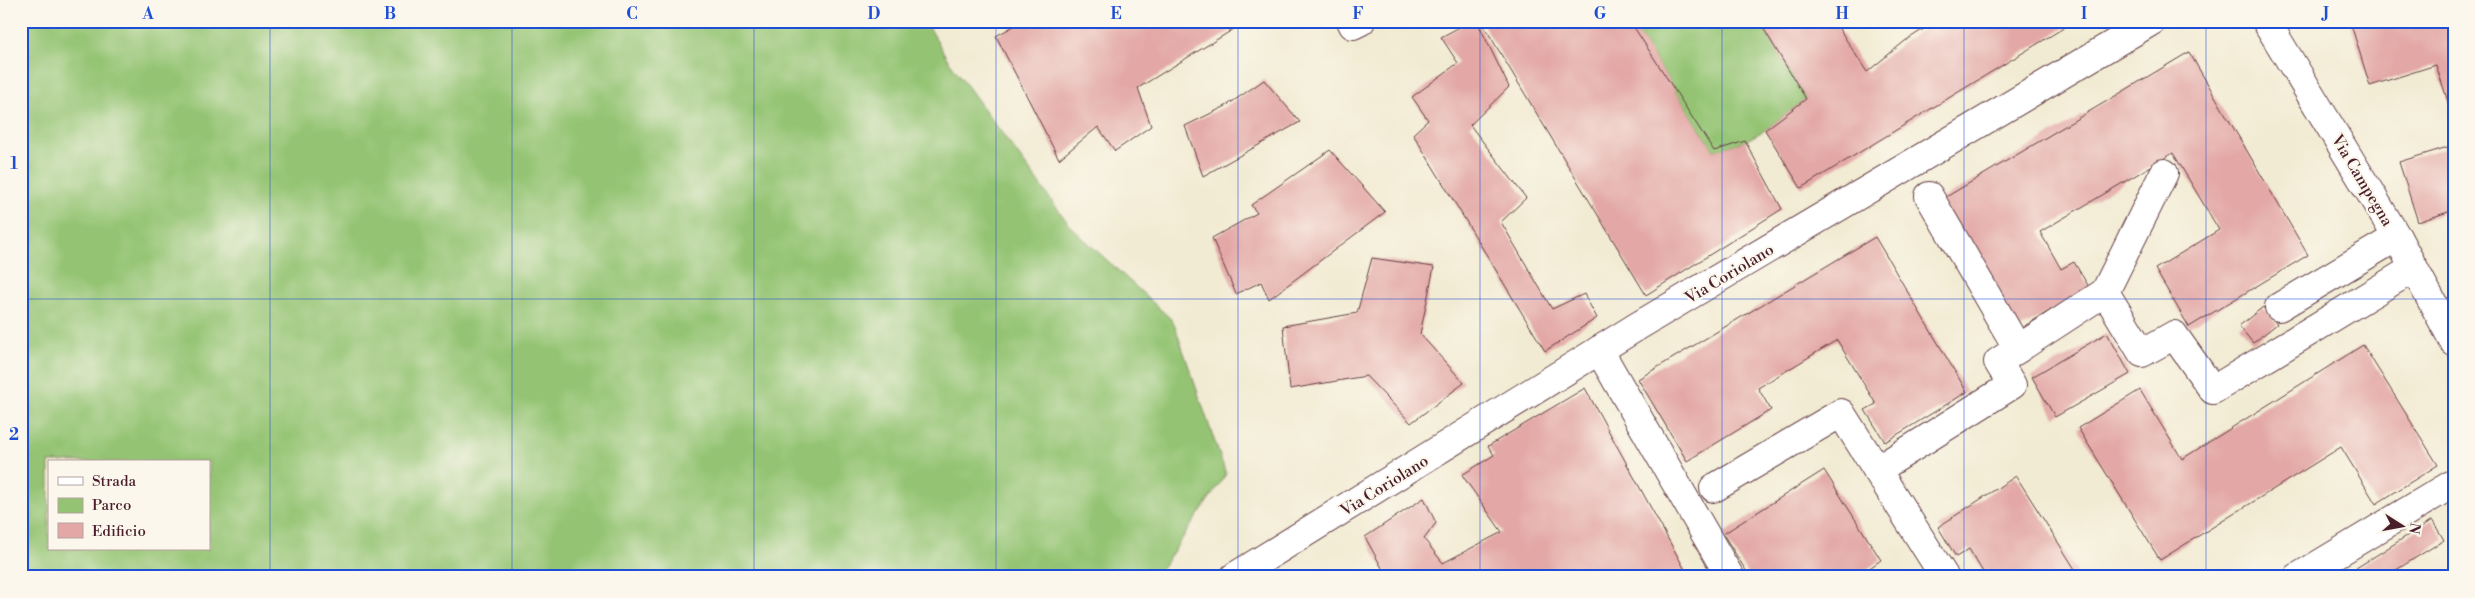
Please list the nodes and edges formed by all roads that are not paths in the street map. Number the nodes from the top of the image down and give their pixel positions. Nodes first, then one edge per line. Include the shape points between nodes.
1 (1351, 21) edge
2 (1361, 21) edge
3 (2152, 21) edge
4 (2266, 21) edge
5 (2164, 173) dead end
6 (1929, 196) dead end
7 (2397, 237) junction
8 (2414, 268) junction
9 (2106, 292) junction
10 (2279, 307) dead end
11 (2454, 342) edge
12 (2018, 349) junction
13 (1599, 350) junction
14 (1878, 470) junction
15 (2454, 483) edge
16 (1714, 488) dead end
17 (1944, 576) edge
18 (1234, 577) edge
19 (1730, 577) edge
20 (2298, 577) edge

1 - 2 street via 1353,25
3 - 13 street, Via Coriolano
4 - 7 street, Via Campegna
5 - 9 street
6 - 12 street
7 - 8 street, Via Campegna
7 - 10 street
8 - 9 street via 2213,390 2174,334 2142,353
8 - 11 street, Via Campegna
9 - 12 street
12 - 14 street via 1998,362 2012,386
13 - 18 street, Via Coriolano
13 - 19 street
14 - 16 street via 1841,413
14 - 17 street
15 - 20 street

